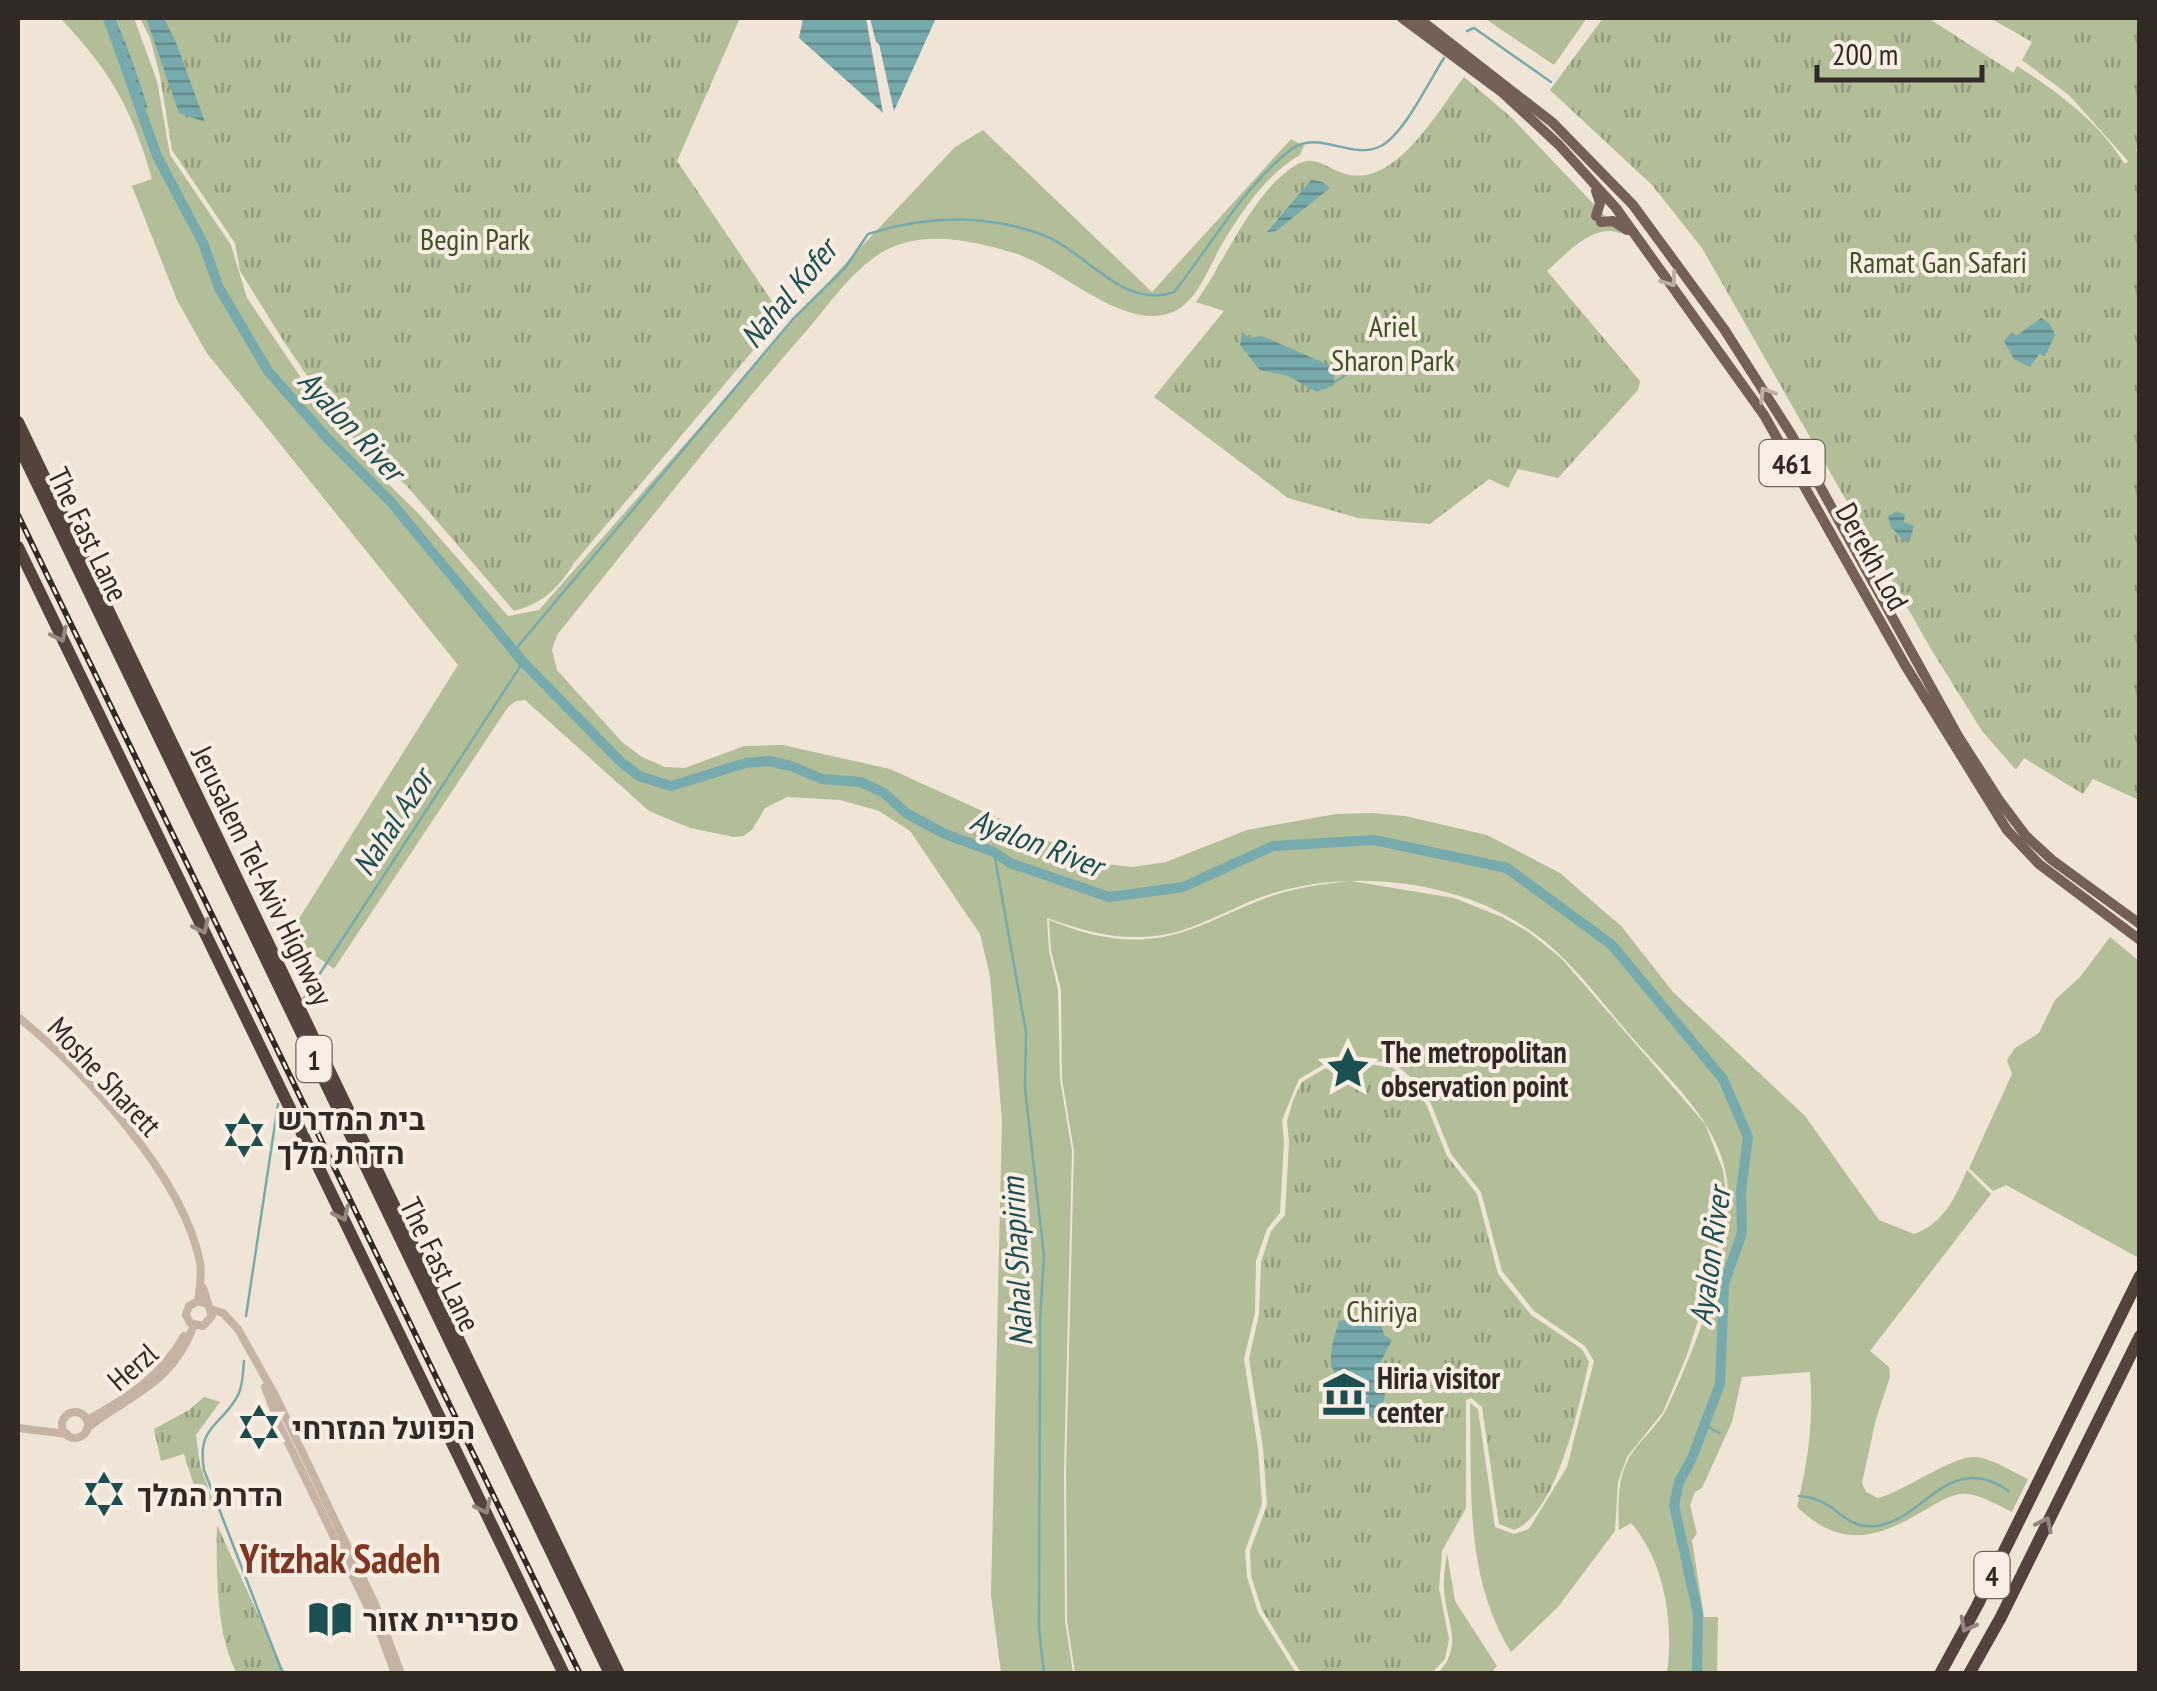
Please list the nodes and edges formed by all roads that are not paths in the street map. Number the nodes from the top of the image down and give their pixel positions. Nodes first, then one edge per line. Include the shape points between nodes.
1 (1402, 18) edge
2 (1418, 18) edge
3 (1592, 181) junction
4 (1640, 240) junction
5 (18, 422) edge
6 (18, 444) edge
7 (18, 547) edge
8 (2140, 924) edge
9 (2140, 940) edge
10 (18, 1017) edge
11 (2140, 1276) edge
12 (2140, 1291) edge
13 (207, 1308) junction
14 (192, 1324) junction
15 (2140, 1336) edge
16 (2140, 1349) edge
17 (87, 1424) junction
18 (18, 1428) edge
19 (64, 1430) junction
20 (2040, 1475) junction
21 (2066, 1481) junction
22 (398, 1674) edge
23 (564, 1674) edge
24 (610, 1674) edge
25 (620, 1674) edge
26 (1940, 1674) edge
27 (1969, 1674) edge

1 - 3 main road, Derekh Lod / 461 via 1504,93
8 -> 2 main road, Derekh Lod / 461 via 2052,860 1999,800 1782,419 1633,205 1553,122
3 - 4 main road, Derekh Lod / 461
3 - 4 main road via 1598,219
4 -> 9 main road, Derekh Lod / 461 via 1764,415 1911,676 2008,830 2039,864
5 - 25 highway, Jerusalem Tel-Aviv Highway / 1
6 - 24 highway, The Fast Lane / 1
7 -> 23 highway, 1
10 - 13 street, Moshe Sharett via 80,1072 155,1164 192,1237
11 - 20 highway
12 - 20 highway, 4
13 - 14 street via 204,1326
13 - 14 street, Herzl via 186,1310
13 - 22 street via 238,1329 288,1422 376,1604
14 - 17 street, Herzl via 145,1384
15 - 21 highway, 4
16 - 21 highway
17 - 19 street via 78,1437
17 - 19 street via 82,1414 70,1413
18 - 19 street
20 -> 26 highway, 4
27 -> 21 highway, 4

